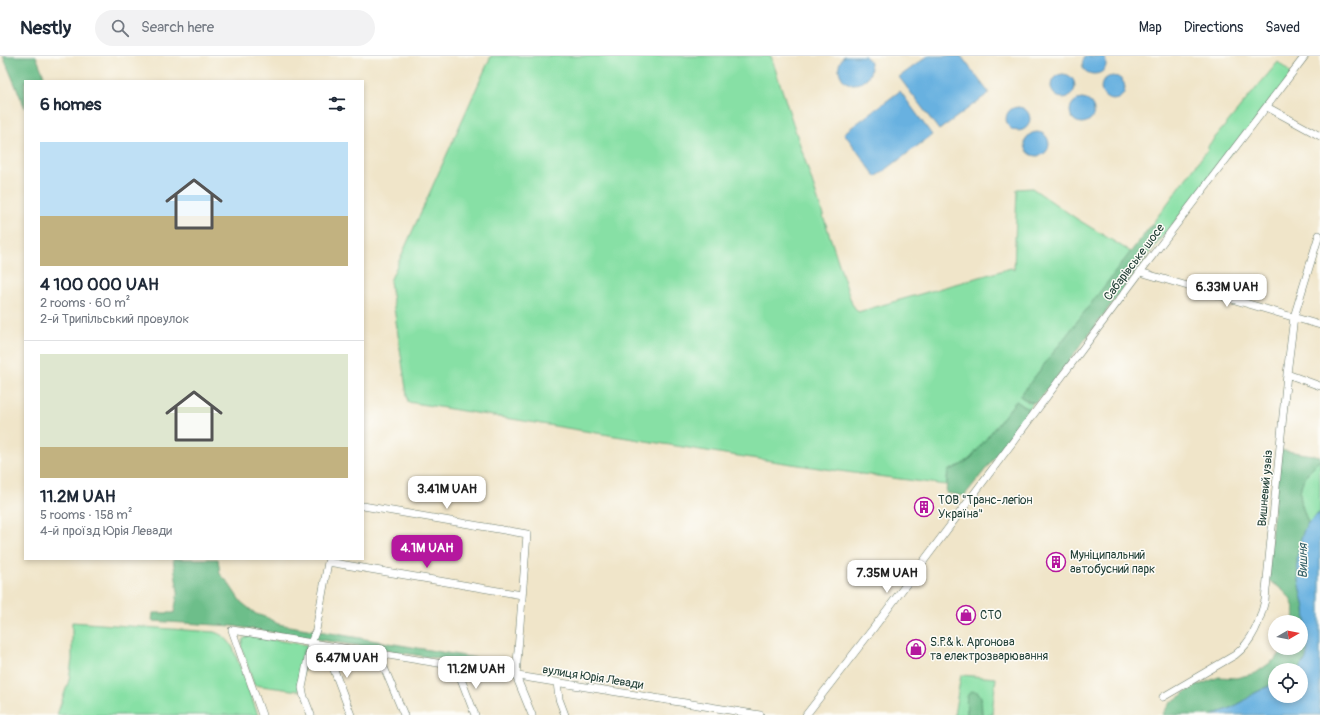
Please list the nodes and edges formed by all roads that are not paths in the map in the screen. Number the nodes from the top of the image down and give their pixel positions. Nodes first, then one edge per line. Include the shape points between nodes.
1 (1305, 56) edge
2 (1267, 107) junction
3 (1320, 136) edge
4 (1319, 235) dead end
5 (1140, 272) junction
6 (1294, 317) junction
7 (1320, 325) edge
8 (1287, 374) junction
9 (1320, 386) edge
10 (364, 506) edge
11 (522, 595) junction
12 (311, 642) junction
13 (329, 646) junction
14 (384, 654) junction
15 (463, 667) junction
16 (516, 676) junction
17 (557, 682) junction
18 (1163, 697) dead end
19 (262, 715) edge
20 (311, 715) edge
21 (351, 715) edge
22 (404, 715) edge
23 (475, 715) edge
24 (532, 715) edge
25 (565, 715) edge
26 (760, 715) edge
27 (806, 715) edge

1 - 2 street, Сабарівське шосе
2 - 3 street
2 - 5 street, Сабарівське шосе
4 - 6 street, Вишневий узвіз
5 - 6 street
5 - 27 street, Сабарівське шосе
6 - 7 street
6 - 8 street, Вишневий узвіз
8 - 9 street
8 - 18 street, Вишневий узвіз via 1265,600 1259,620 1251,639 1239,652
10 - 11 street via 527,534
11 - 12 street via 328,562 316,630
11 - 16 street
12 - 13 street, вулиця Юрія Левади
12 - 19 street, вулиця Юрія Левади via 232,630
12 - 20 street via 302,688
13 - 14 street, вулиця Юрія Левади
13 - 21 street via 328,654
14 - 15 street, вулиця Юрія Левади
14 - 22 street via 383,666
15 - 16 street, вулиця Юрія Левади
15 - 23 street via 461,679
16 - 17 street, вулиця Юрія Левади
16 - 24 street
17 - 25 street via 559,700
17 - 26 street, вулиця Юрія Левади

